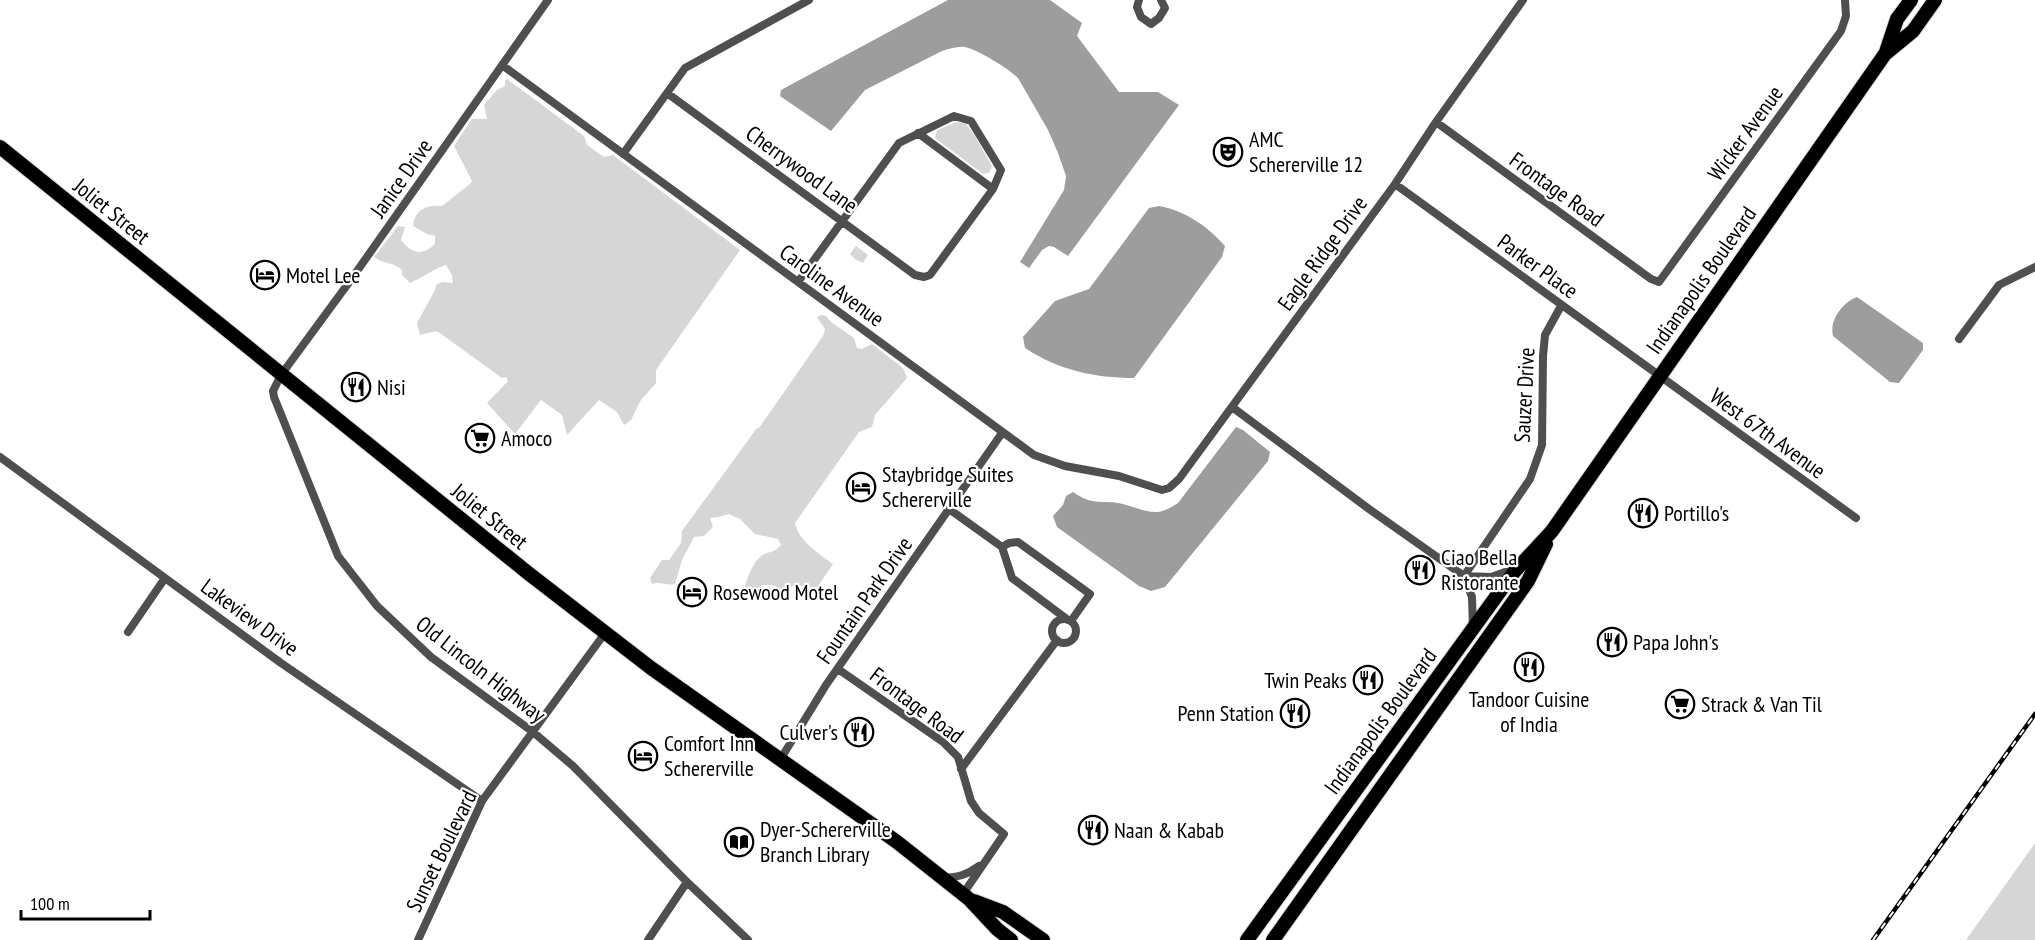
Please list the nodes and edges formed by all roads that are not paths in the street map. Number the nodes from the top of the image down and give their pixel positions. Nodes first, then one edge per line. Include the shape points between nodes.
1 (548, 0) edge
2 (809, 0) edge
3 (1139, 0) edge
4 (1161, 0) edge
5 (1523, 0) edge
6 (1845, 0) edge
7 (1911, 0) edge
8 (1935, 0) edge
9 (1886, 54) junction
10 (502, 65) junction
11 (667, 93) junction
12 (1436, 122) junction
13 (918, 133) junction
14 (0, 147) edge
15 (623, 154) junction
16 (1395, 184) junction
17 (993, 189) junction
18 (842, 221) junction
19 (2035, 267) edge
20 (798, 282) junction
21 (1659, 282) joint
22 (1561, 306) junction
23 (1959, 339) dead end
24 (281, 375) junction
25 (1660, 376) junction
26 (1232, 407) junction
27 (1002, 433) junction
28 (0, 457) edge
29 (1162, 490) joint
30 (949, 509) junction
31 (1856, 518) dead end
32 (1552, 531) junction
33 (1002, 547) junction
34 (1514, 572) junction
35 (1464, 576) junction
36 (165, 578) junction
37 (1070, 620) junction
38 (1473, 629) junction
39 (128, 632) dead end
40 (605, 633) junction
41 (1057, 640) junction
42 (838, 669) junction
43 (533, 732) junction
44 (780, 759) junction
45 (961, 769) junction
46 (482, 801) junction
47 (986, 860) junction
48 (943, 878) junction
49 (687, 882) junction
50 (966, 896) junction
51 (418, 940) edge
52 (648, 940) edge
53 (748, 940) edge
54 (1011, 940) edge
55 (1043, 940) edge
56 (1247, 940) edge
57 (1273, 940) edge

1 - 10 street, Janice Drive
2 - 11 street via 696,60
3 - 4 street via 1141,18 1151,24 1165,8
5 - 12 street, Eagle Ridge Drive
6 - 21 street, Wicker Avenue via 1846,16 1841,31
7 - 9 main road, Indianapolis Boulevard via 1897,19
8 - 9 main road, Indianapolis Boulevard via 1913,31
9 - 25 main road, Indianapolis Boulevard
10 - 15 street, Caroline Avenue
10 - 24 street, Janice Drive
11 - 15 street
11 - 18 street, Cherrywood Lane
12 - 16 street, Eagle Ridge Drive
12 - 21 street, Frontage Road
13 - 17 street
13 - 17 street via 954,116 971,122 1001,170
13 - 18 street via 899,143
14 - 24 main road, Joliet Street
15 - 20 street, Caroline Avenue
16 - 22 street, Parker Place
16 - 26 street, Eagle Ridge Drive
17 - 18 street, Cherrywood Lane via 930,275 924,277 915,275
18 - 20 street
19 - 23 street via 2000,285
20 - 27 street, Caroline Avenue
22 - 25 street, Parker Place
22 - 35 street, Sauzer Drive via 1550,323 1544,345 1542,444 1538,461 1530,479
24 - 40 main road, Joliet Street
24 - 43 street, Old Lincoln Highway via 273,390 274,397 338,556 376,606 431,657
25 - 31 street, West 67th Avenue
25 - 32 main road, Indianapolis Boulevard
26 - 29 street, Eagle Ridge Drive via 1179,479
26 - 35 street
27 - 29 street, Caroline Avenue via 1034,455
27 - 30 street, Fountain Park Drive
28 - 36 street, Lakeview Drive
30 - 33 street
30 - 42 street, Fountain Park Drive
32 - 34 main road, Indianapolis Boulevard
32 - 57 main road, Indianapolis Boulevard via 1528,581
33 - 37 street via 1012,578
33 - 37 street via 1018,542 1090,594
34 - 35 street via 1491,577
34 - 38 main road, Indianapolis Boulevard
35 - 38 street via 1472,597
36 - 39 street
36 - 46 street, Lakeview Drive
37 - 41 street via 1058,620 1053,626
37 - 41 street via 1075,627 1073,638
38 - 56 main road, Indianapolis Boulevard
40 - 43 street, Sunset Boulevard
40 - 44 main road, Joliet Street
41 - 45 street
42 - 44 street, Fountain Park Drive
42 - 45 street, Frontage Road via 943,742 958,757
43 - 46 street, Sunset Boulevard
43 - 49 street, Old Lincoln Highway via 573,766
44 - 48 main road, Joliet Street
45 - 47 street, Frontage Road via 970,801 1004,834
46 - 51 street, Sunset Boulevard
47 - 48 street via 970,873
47 - 50 street, Frontage Road
48 - 50 main road, Joliet Street
49 - 52 street
49 - 53 street, Old Lincoln Highway
50 - 54 main road
50 - 55 main road via 1003,912

